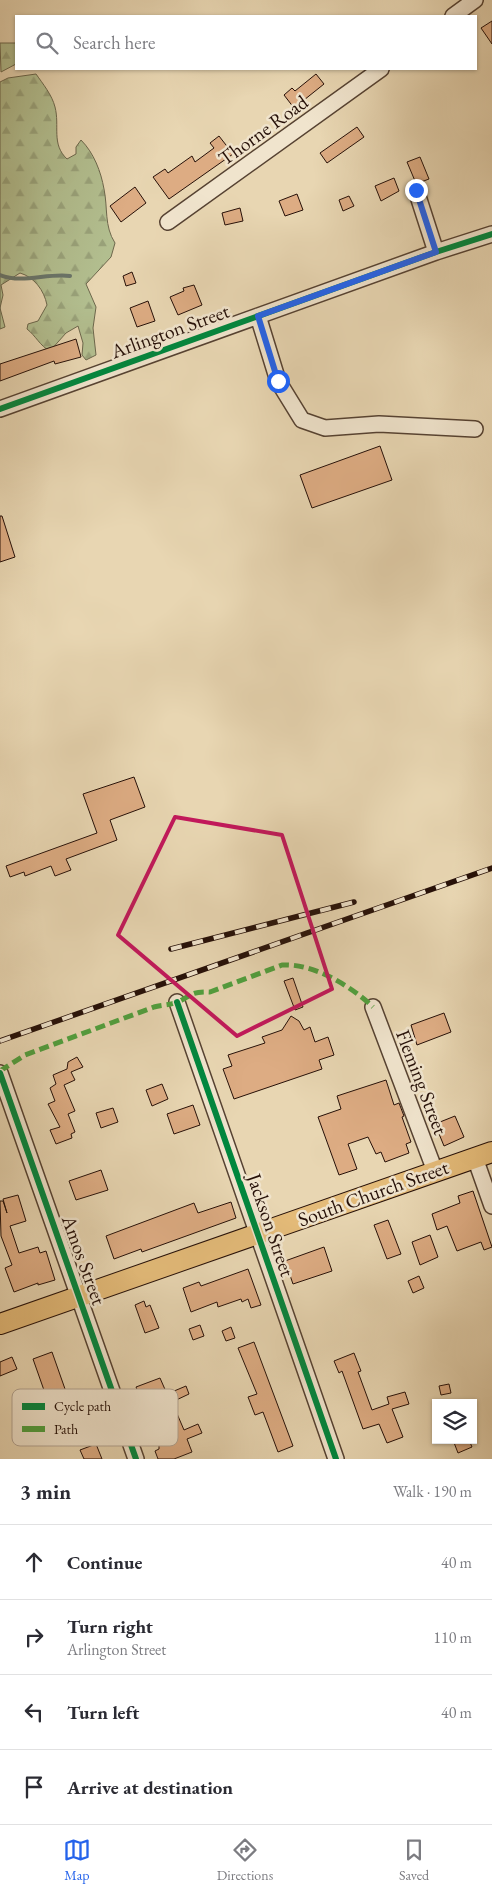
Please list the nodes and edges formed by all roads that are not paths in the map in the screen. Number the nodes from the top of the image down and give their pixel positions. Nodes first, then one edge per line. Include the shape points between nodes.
1 (475, 0) edge
2 (454, 15) edge
3 (380, 70) edge
4 (416, 190) dead end
5 (168, 222) dead end
6 (492, 234) edge
7 (436, 252) junction
8 (258, 316) junction
9 (0, 409) edge
10 (476, 428) dead end
11 (177, 1002) dead end
12 (373, 1007) dead end
13 (0, 1073) edge
14 (484, 1155) edge
15 (435, 1171) junction
16 (492, 1206) edge
17 (257, 1235) junction
18 (80, 1296) junction
19 (0, 1324) edge
20 (112, 1389) edge
21 (132, 1446) edge
22 (136, 1459) edge
23 (336, 1459) edge

1 - 2 street
3 - 5 street, Thorne Road
4 - 7 street
6 - 7 street, Arlington Street
7 - 8 street, Arlington Street
8 - 9 street, Arlington Street
8 - 10 street via 278,381 302,420 325,428 379,424
11 - 17 street, Jackson Street
12 - 15 street, Fleming Street
13 - 18 street, Amos Street
14 - 15 main road, South Church Street
14 - 16 street
15 - 17 main road, South Church Street
17 - 18 main road, South Church Street
17 - 23 street, Jackson Street
18 - 19 main road, South Church Street
18 - 20 street, Amos Street
21 - 22 street, Amos Street

